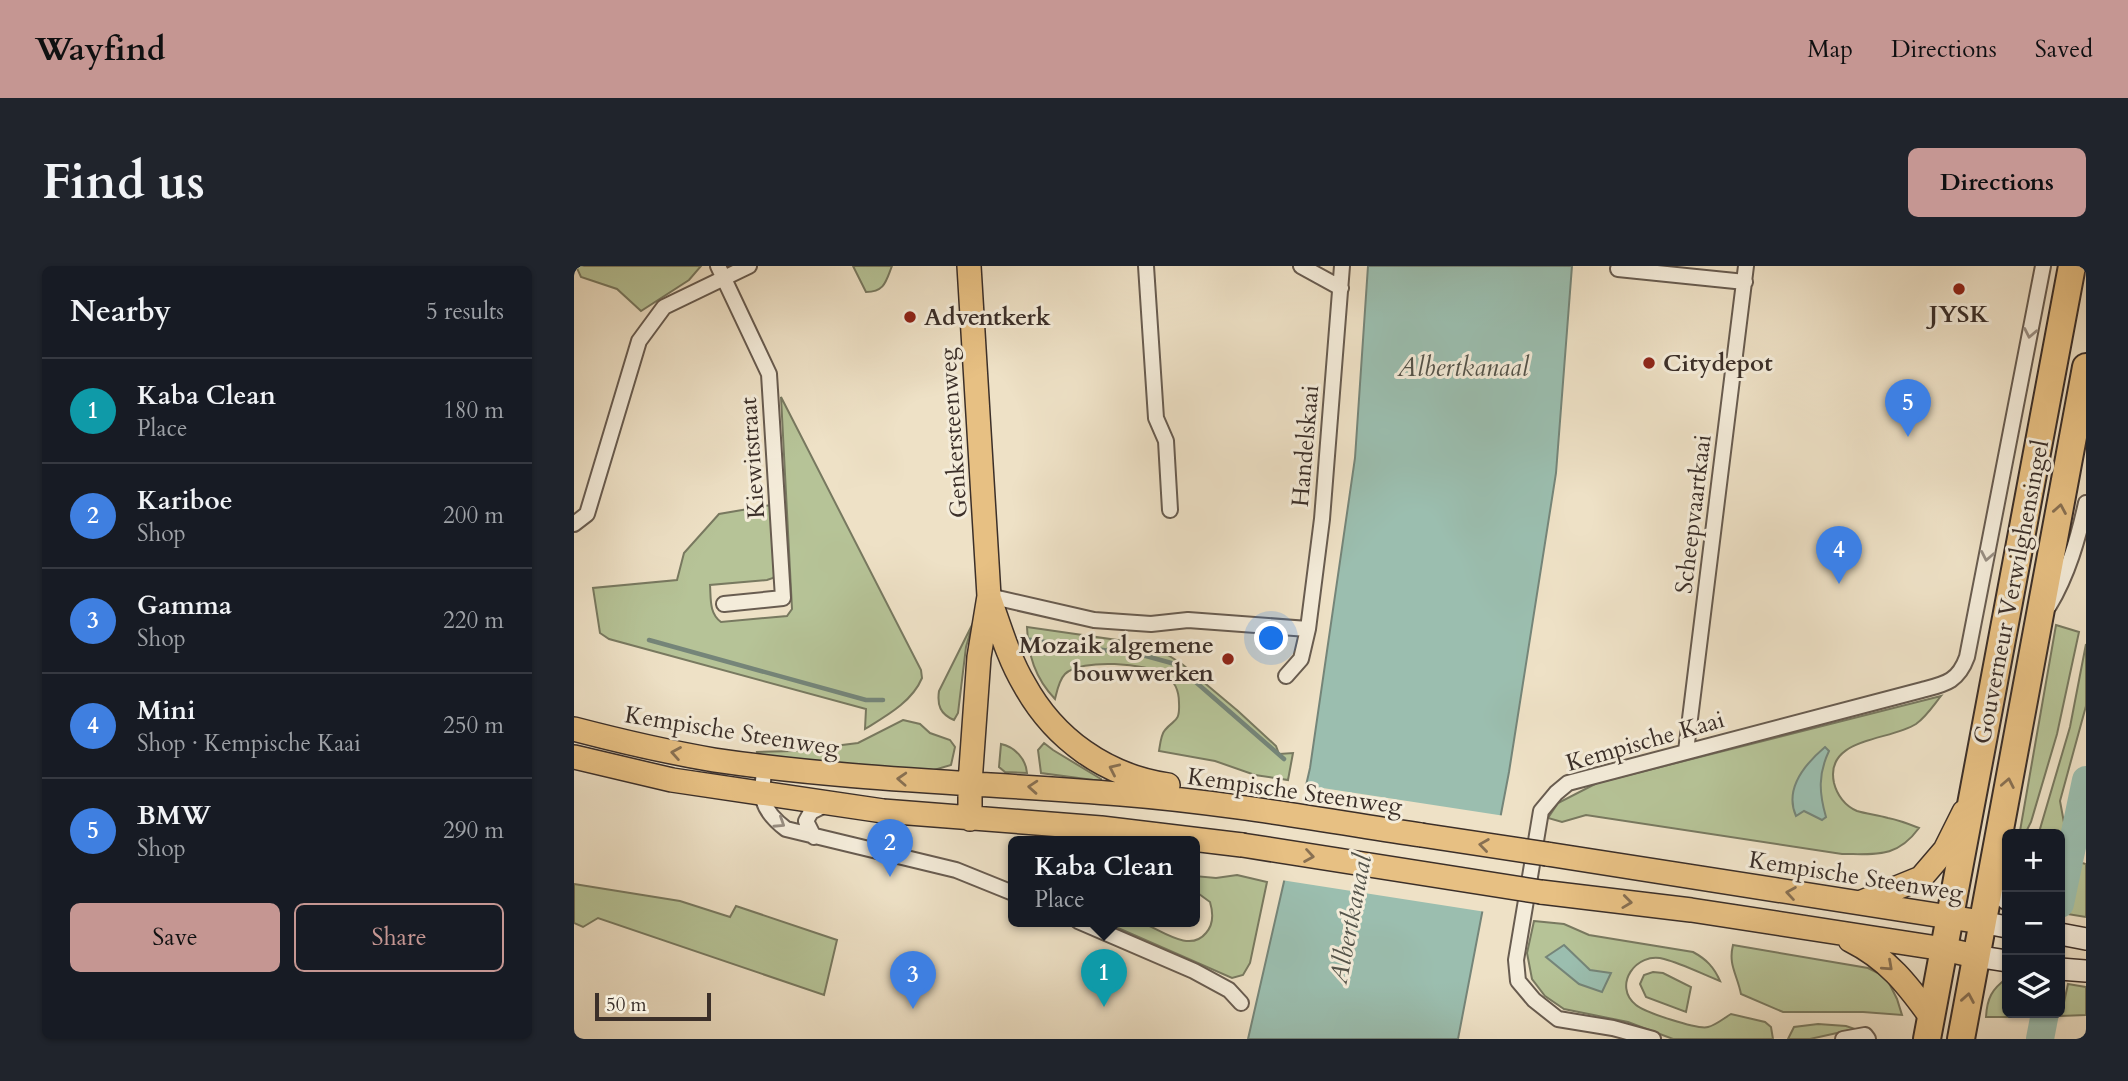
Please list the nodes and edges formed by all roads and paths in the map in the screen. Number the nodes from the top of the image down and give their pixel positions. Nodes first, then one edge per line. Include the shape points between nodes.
1 (749, 266) edge
2 (969, 266) edge
3 (1146, 266) edge
4 (1301, 266) edge
5 (1342, 266) edge
6 (1746, 266) edge
7 (2043, 266) edge
8 (2072, 266) edge
9 (1618, 270) dead end
10 (721, 272) edge
11 (1745, 282) junction
12 (1341, 288) junction
13 (2086, 367) edge
14 (2086, 503) edge
15 (1170, 510) dead end
16 (574, 524) edge
17 (989, 596) junction
18 (724, 604) dead end
19 (2039, 625) junction
20 (1308, 629) junction
21 (1286, 676) dead end
22 (1922, 690) joint
23 (574, 729) edge
24 (1686, 751) junction
25 (574, 757) edge
26 (765, 766) junction
27 (970, 783) junction
28 (761, 794) junction
29 (1972, 799) junction
30 (829, 803) junction
31 (1247, 809) junction
32 (970, 819) junction
33 (814, 836) junction
34 (1167, 836) edge
35 (1200, 840) edge
36 (1991, 869) junction
37 (1008, 891) edge
38 (2003, 892) edge
39 (1859, 903) junction
40 (1950, 917) junction
41 (1981, 922) junction
42 (2002, 926) edge
43 (1092, 927) edge
44 (1832, 931) junction
45 (2065, 935) edge
46 (2086, 939) edge
47 (1944, 949) junction
48 (1975, 956) junction
49 (2002, 960) edge
50 (2065, 969) edge
51 (2086, 971) edge
52 (1241, 1003) dead end
53 (1929, 1028) edge
54 (1653, 1039) edge
55 (1843, 1039) edge
56 (1868, 1039) edge
57 (1961, 1039) edge

1 - 10 street
2 - 17 main road, Genkersteenweg
3 - 15 street via 1156,418 1166,441
4 - 12 street
5 - 12 street, Handelskaai
6 - 11 street, Scheepvaartkaai
7 -> 22 street, Gouverneur Verwilghensingel via 1967,657 1957,677
8 - 29 highway, Gouverneur Verwilghensingel
9 - 11 street
10 - 16 street via 664,307 639,341 587,514
10 - 18 street, Kiewitstraat via 769,374 783,598
11 - 24 street, Scheepvaartkaai
12 - 20 street, Handelskaai
19 -> 13 highway, Gouverneur Verwilghensingel
14 - 19 street, Gouverneur Verwilghensingel via 2063,582
17 - 20 street via 1094,620 1151,624 1188,620
17 - 27 main road, Genkersteenweg via 979,657
31 -> 17 main road, Genkersteenweg via 1203,789 1139,780 1081,752 1041,711 1023,684
36 -> 19 highway, Gouverneur Verwilghensingel
20 - 21 street, Handelskaai via 1301,659
22 - 24 street, Kempische Kaai
26 -> 23 main road, Kempische Steenweg via 641,746
24 - 54 street, Kempische Kaai via 1568,783 1541,811 1516,960 1518,981 1558,1019
25 - 28 main road
27 -> 26 main road, Kempische Steenweg
26 - 28 street
31 -> 27 main road, Kempische Steenweg via 1125,794
27 - 32 main road, Genkersteenweg
28 - 30 main road
28 -> 33 street via 770,817 786,829
29 - 39 main road via 1945,850 1922,878
29 - 40 highway, Gouverneur Verwilghensingel
30 - 32 main road
30 - 33 street via 811,812 806,821
39 -> 31 main road, Kempische Steenweg, bridge
32 -> 34 main road, bridge
33 - 37 street via 956,870
35 -> 44 main road, bridge
36 - 38 main road
36 - 41 highway, Gouverneur Verwilghensingel
39 - 40 main road, Kempische Steenweg
40 - 41 main road, Kempische Steenweg
40 - 47 highway, Gouverneur Verwilghensingel
41 - 42 main road, Kempische Steenweg
41 - 48 highway, Gouverneur Verwilghensingel
43 - 52 street via 1194,971 1229,990
44 - 47 main road
44 -> 53 main road via 1872,951 1905,981
45 - 46 main road
47 - 48 main road
47 - 53 highway, Gouverneur Verwilghensingel
48 - 49 main road
57 -> 48 highway, Gouverneur Verwilghensingel
50 - 51 main road
55 - 56 street via 1865,1035

